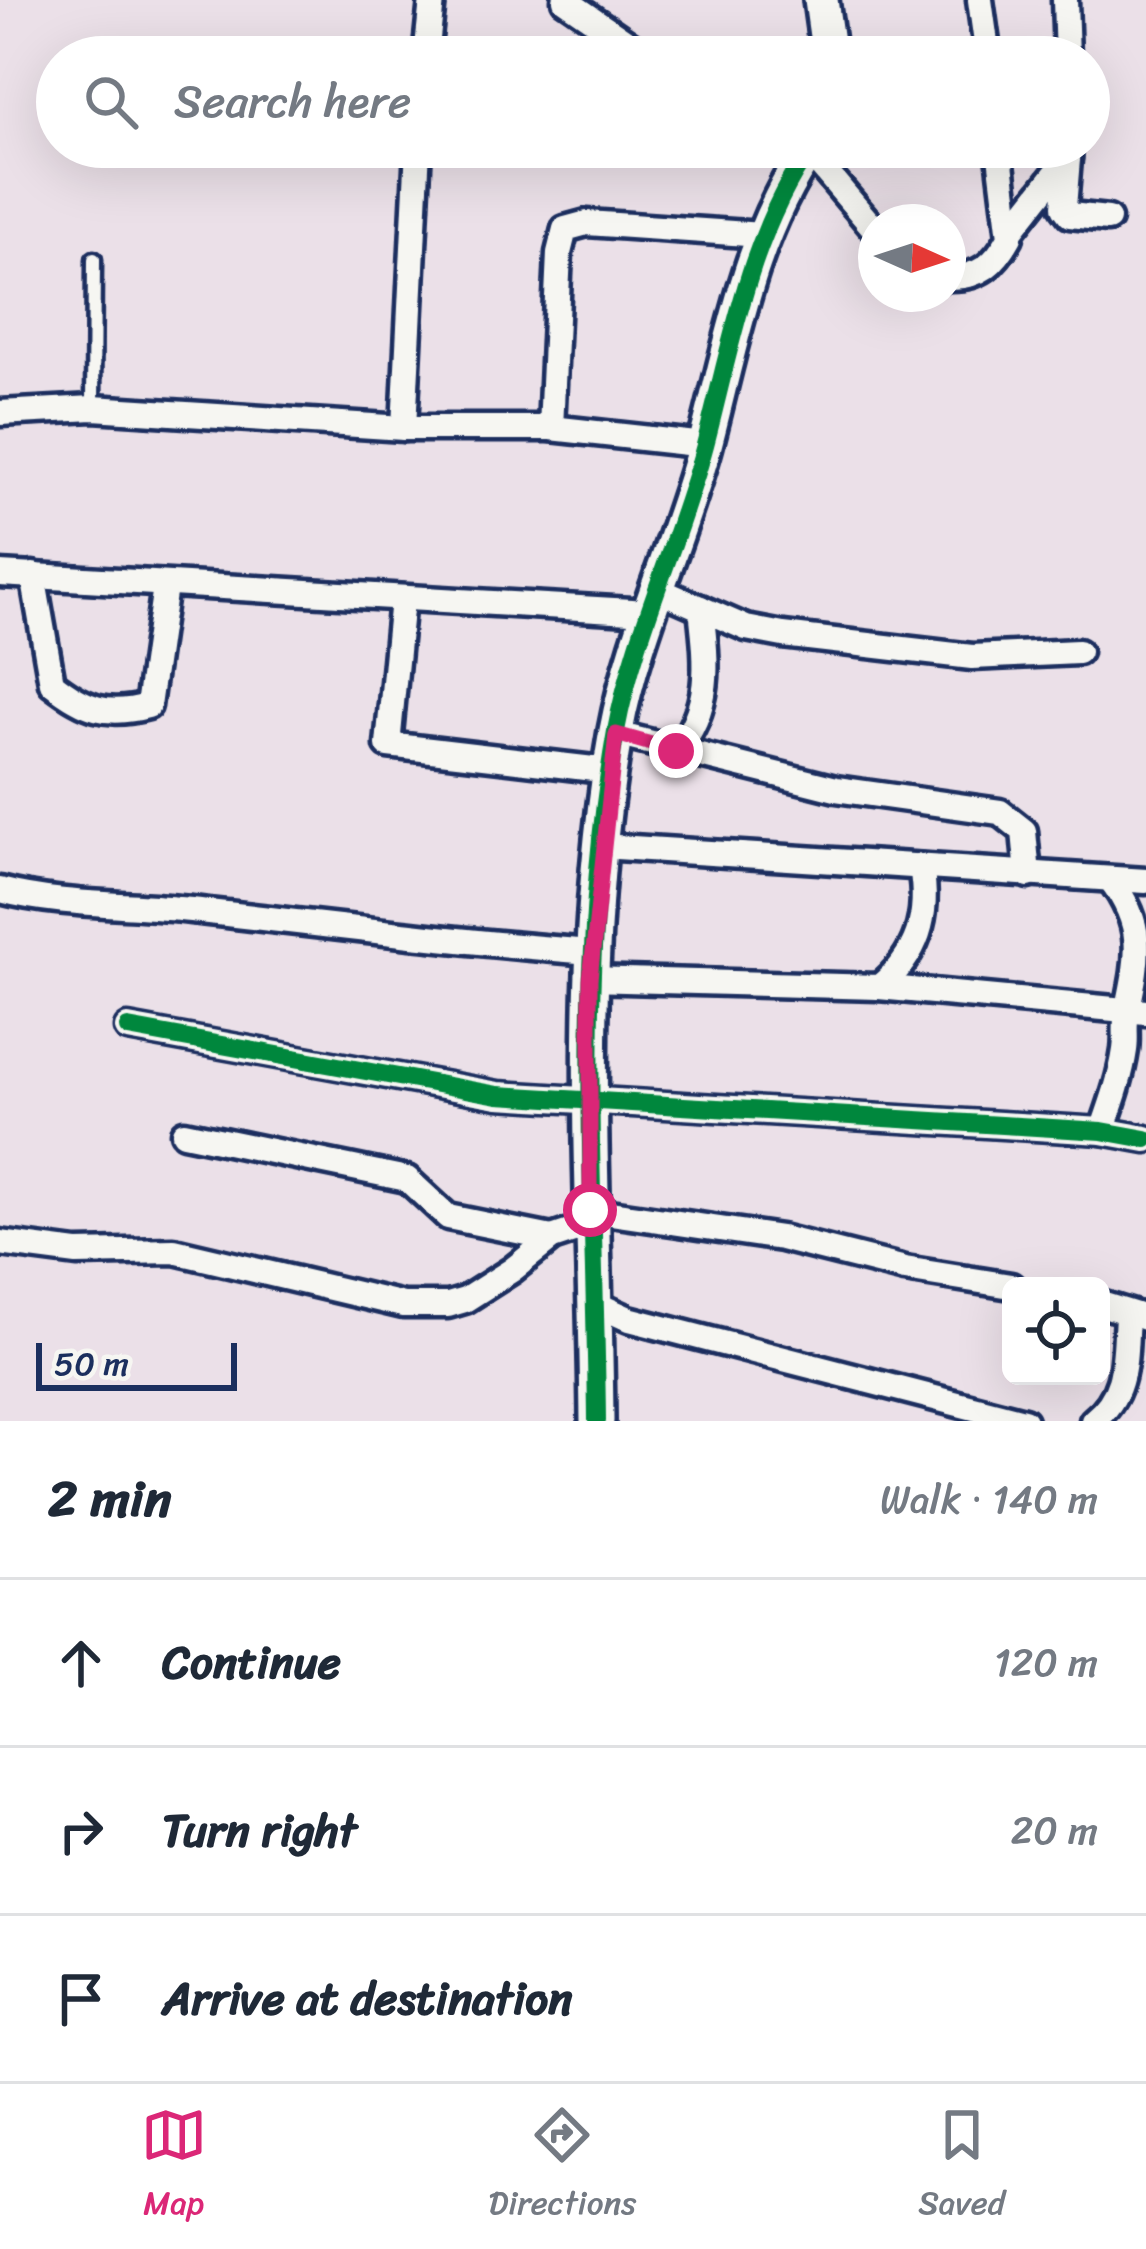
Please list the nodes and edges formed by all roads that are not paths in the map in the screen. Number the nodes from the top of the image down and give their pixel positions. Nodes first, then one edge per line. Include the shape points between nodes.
1 (432, 0) edge
2 (565, 0) edge
3 (821, 0) edge
4 (980, 0) edge
5 (1065, 0) edge
6 (428, 36) edge
7 (617, 36) edge
8 (826, 36) edge
9 (985, 36) edge
10 (1066, 36) edge
11 (417, 168) edge
12 (797, 168) edge
13 (824, 168) edge
14 (1002, 168) edge
15 (1057, 168) edge
16 (1068, 168) edge
17 (858, 209) edge
18 (1108, 219) dead end
19 (1010, 232) junction
20 (762, 235) junction
21 (94, 260) dead end
22 (966, 277) edge
23 (93, 408) junction
24 (0, 413) edge
25 (404, 428) junction
26 (551, 428) junction
27 (705, 445) junction
28 (0, 574) edge
29 (32, 575) junction
30 (165, 586) junction
31 (402, 599) junction
32 (654, 601) junction
33 (701, 608) junction
34 (1078, 652) dead end
35 (616, 734) junction
36 (676, 751) junction
37 (610, 772) junction
38 (601, 846) junction
39 (921, 867) junction
40 (1028, 875) junction
41 (1111, 879) junction
42 (1146, 881) edge
43 (0, 890) edge
44 (591, 966) junction
45 (879, 987) junction
46 (1136, 1011) edge
47 (128, 1028) dead end
48 (588, 1099) junction
49 (1102, 1131) junction
50 (184, 1133) dead end
51 (1146, 1138) edge
52 (591, 1217) junction
53 (552, 1238) junction
54 (0, 1244) edge
55 (1002, 1285) edge
56 (598, 1305) junction
57 (1137, 1317) edge
58 (597, 1421) edge
59 (1024, 1421) edge
60 (1093, 1421) edge

1 - 6 street
2 - 7 street
3 - 8 street
4 - 9 street
5 - 10 street
11 - 25 street
12 - 20 street
13 - 17 street
14 - 19 street
15 - 19 street
16 - 18 street via 1070,215
19 - 22 street via 989,267
20 - 26 street via 587,223 565,229
20 - 27 street
21 - 23 lane
23 - 24 street
23 - 25 street
25 - 26 street
26 - 27 street
27 - 32 street
28 - 29 street
29 - 30 street
29 - 30 street via 52,683 102,712 148,706
30 - 31 street
31 - 32 street
31 - 37 street via 388,745
32 - 33 street
32 - 35 street
33 - 34 street via 746,628 940,654
33 - 36 street via 706,694
35 - 36 street
35 - 37 street
36 - 40 street via 836,789 1000,812 1024,831
37 - 38 street
38 - 39 street
38 - 44 street
39 - 40 street
39 - 45 street via 924,917 914,947
40 - 41 street
41 - 42 street
41 - 46 street via 1136,902 1143,935
43 - 44 street
44 - 45 street
44 - 48 street
45 - 46 street
46 - 49 street
47 - 48 street via 498,1095
48 - 49 street
48 - 52 street
49 - 51 street
50 - 53 street via 407,1178 448,1216
52 - 53 street
52 - 55 street via 781,1238
52 - 56 street
53 - 54 street via 464,1300 425,1305 174,1251
56 - 58 street
56 - 59 street
57 - 60 street via 1122,1387

